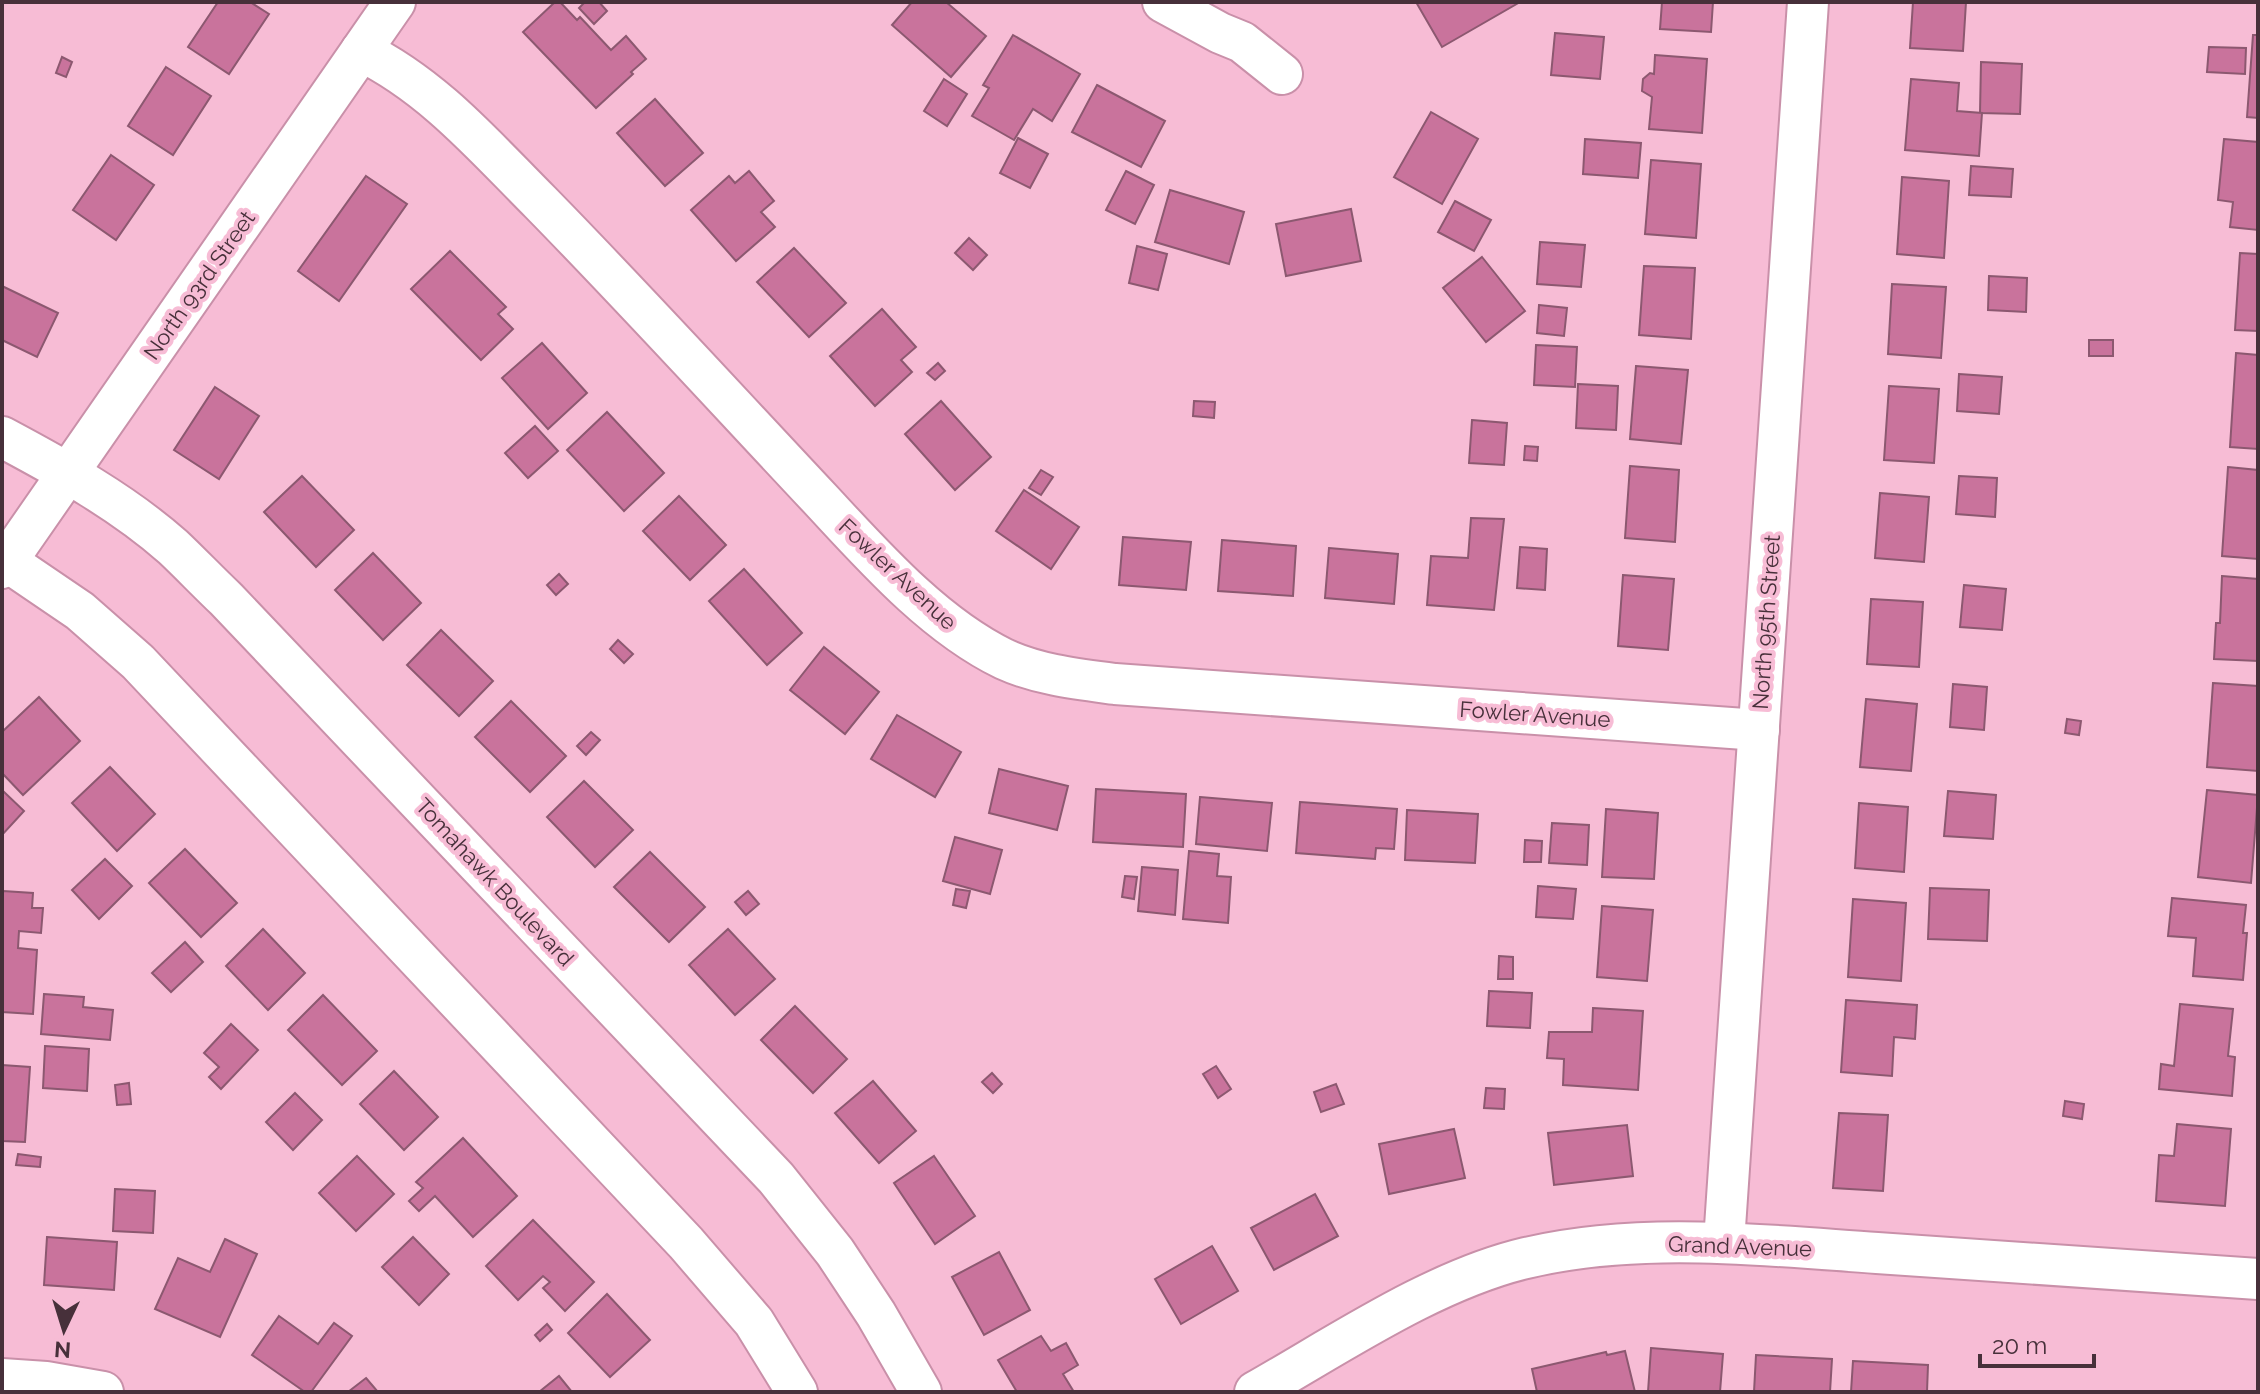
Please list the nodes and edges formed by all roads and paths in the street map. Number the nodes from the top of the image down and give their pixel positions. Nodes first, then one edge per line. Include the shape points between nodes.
1 (395, 2) edge
2 (1163, 2) edge
3 (1808, 2) edge
4 (361, 51) junction
5 (1282, 74) dead end
6 (2, 437) edge
7 (69, 472) junction
8 (4, 563) edge
9 (1759, 730) junction
10 (1724, 1242) junction
11 (2258, 1279) edge
12 (2, 1379) edge
13 (103, 1392) edge
14 (797, 1392) edge
15 (921, 1392) edge
16 (1255, 1392) edge

1 - 4 street, North 93rd Street
2 - 5 street via 1242,42
3 - 9 street, North 95th Street
4 - 7 street, North 93rd Street
4 - 9 street, Fowler Avenue via 387,64 461,122 868,551 942,619 1002,658 1052,675 1115,684
6 - 7 street, Tomahawk Boulevard
7 - 8 street, North 93rd Street
7 - 15 street, Tomahawk Boulevard via 172,546 226,599 776,1178 835,1252
8 - 14 street via 80,611 138,662 686,1243 754,1322
9 - 10 street, North 95th Street
10 - 11 street, Grand Avenue
10 - 16 street, Grand Avenue via 1586,1247 1524,1259 1414,1302
12 - 13 street

